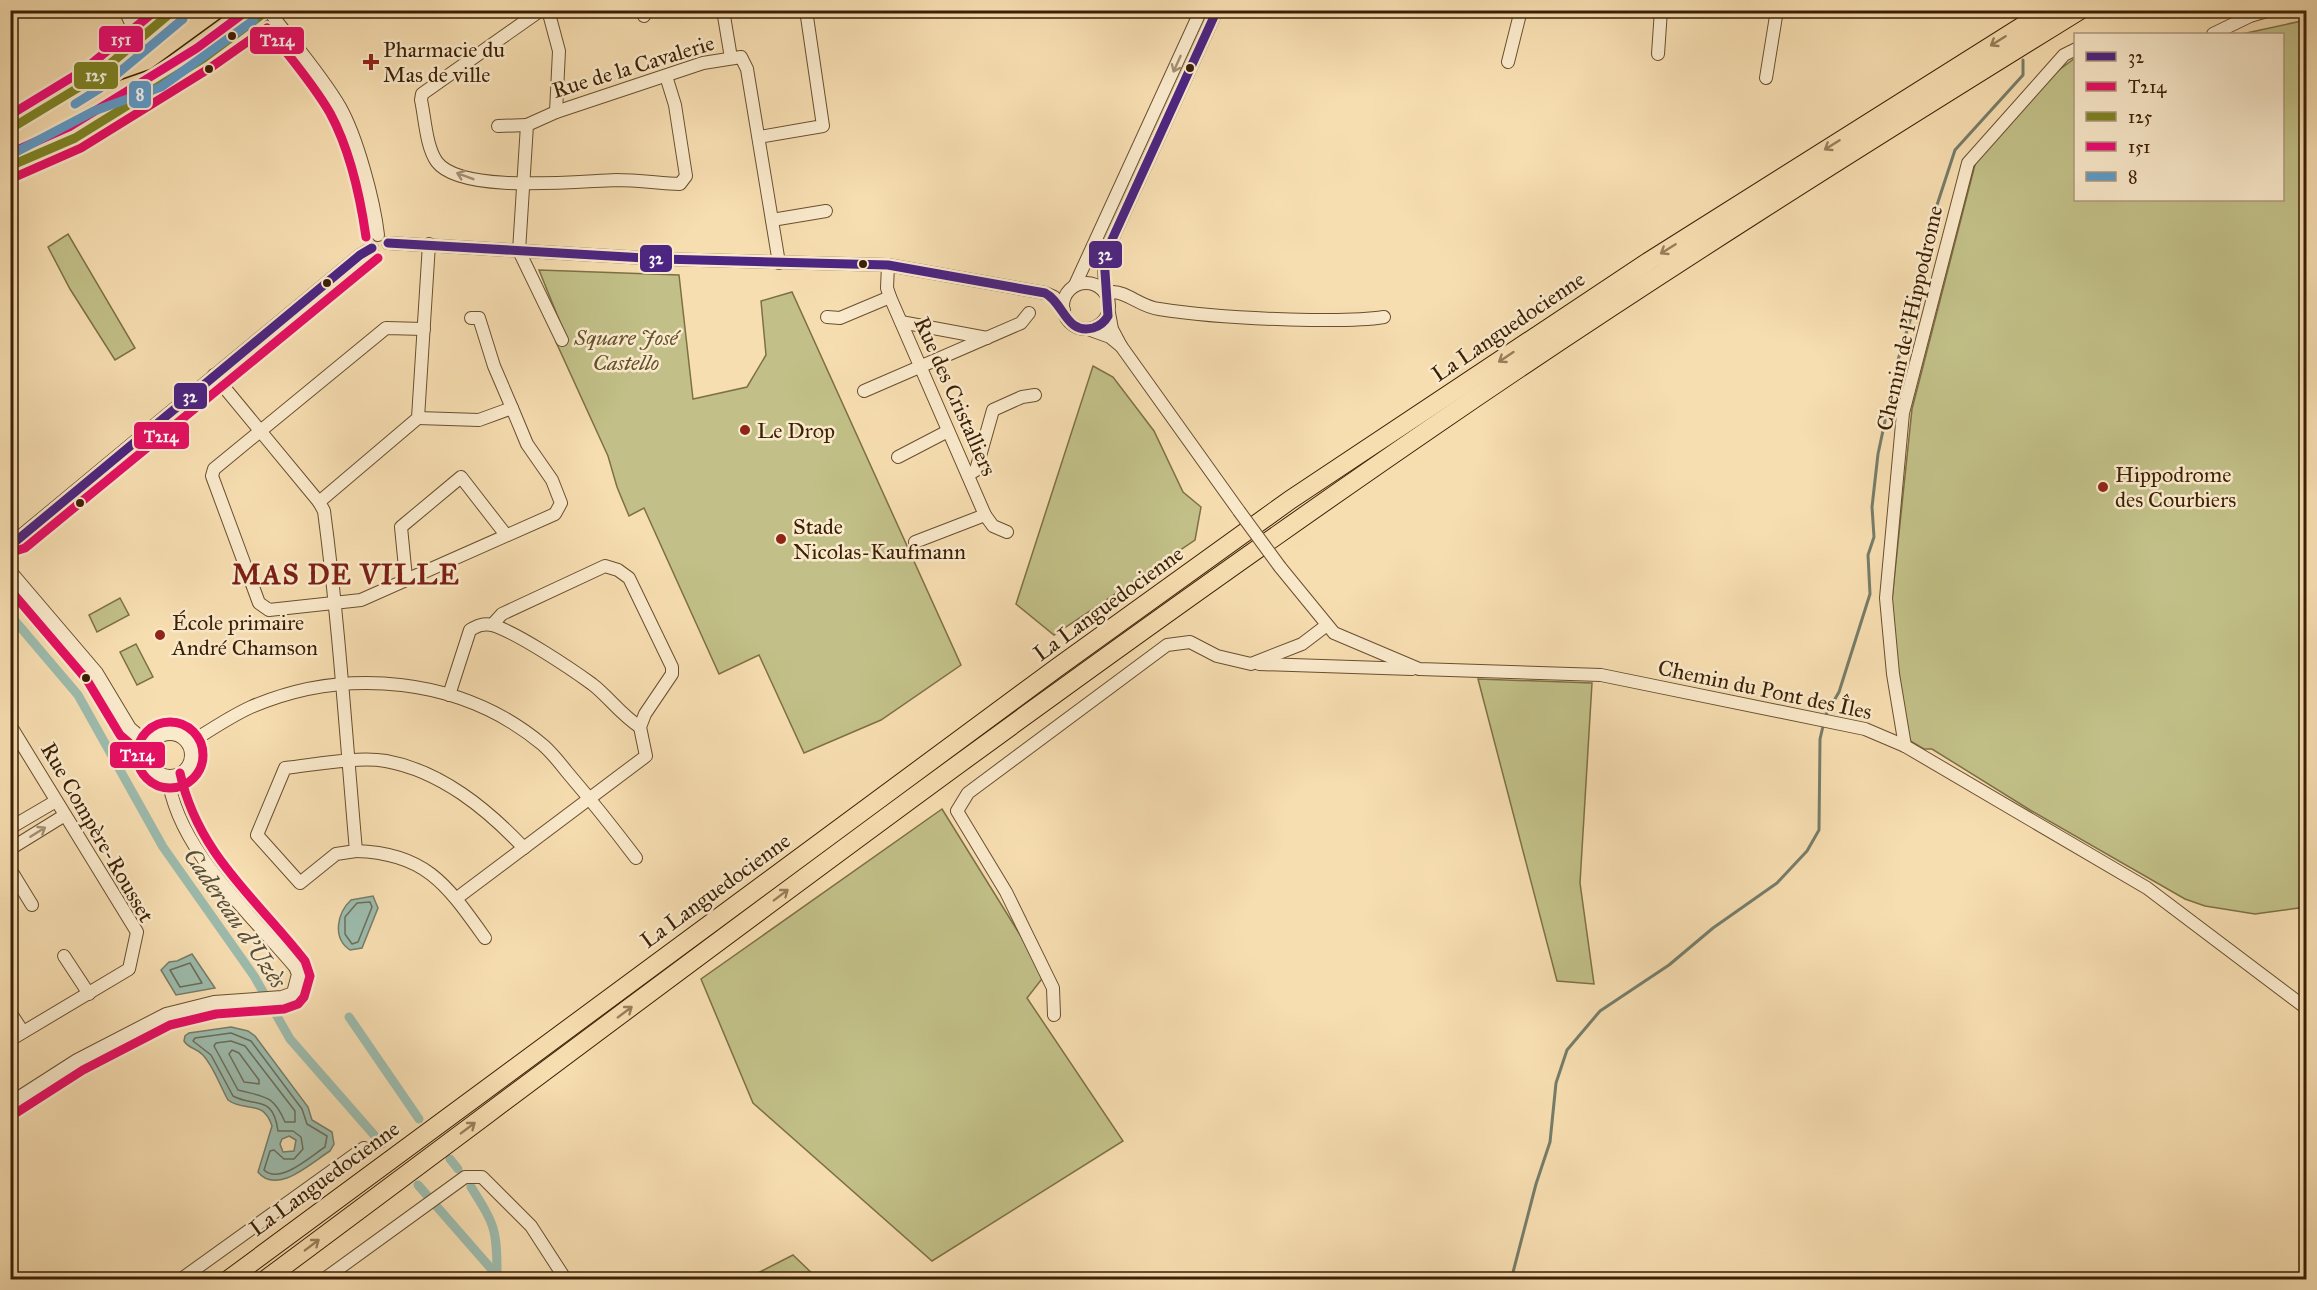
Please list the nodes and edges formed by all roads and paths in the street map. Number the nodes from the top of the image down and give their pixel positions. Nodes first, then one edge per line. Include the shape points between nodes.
1 (125, 10) edge
2 (175, 10) edge
3 (181, 10) edge
4 (248, 10) edge
5 (541, 10) edge
6 (548, 10) edge
7 (723, 10) edge
8 (806, 10) edge
9 (1201, 10) edge
10 (1217, 10) edge
11 (1521, 10) edge
12 (1661, 10) edge
13 (1777, 10) edge
14 (2048, 10) edge
15 (2080, 10) edge
16 (2270, 10) edge
17 (269, 11) edge
18 (2215, 33) edge
19 (139, 41) junction
20 (2074, 50) edge
21 (1658, 54) dead end
22 (731, 58) junction
23 (1508, 62) dead end
24 (666, 76) junction
25 (1766, 78) dead end
26 (556, 112) junction
27 (526, 125) junction
28 (498, 126) dead end
29 (10, 129) edge
30 (759, 137) junction
31 (10, 141) edge
32 (10, 166) edge
33 (522, 184) junction
34 (826, 211) dead end
35 (772, 220) junction
36 (378, 235) junction
37 (388, 243) junction
38 (429, 244) junction
39 (372, 248) junction
40 (519, 251) junction
41 (779, 263) junction
42 (888, 266) junction
43 (1074, 286) junction
44 (1045, 293) junction
45 (1107, 294) junction
46 (890, 297) junction
47 (1064, 310) junction
48 (1029, 313) dead end
49 (1109, 313) junction
50 (827, 317) dead end
51 (1384, 317) dead end
52 (471, 318) dead end
53 (901, 322) junction
54 (424, 328) junction
55 (1087, 329) junction
56 (987, 338) junction
57 (562, 340) dead end
58 (1122, 346) junction
59 (921, 367) junction
60 (214, 375) junction
61 (864, 391) dead end
62 (1035, 395) dead end
63 (512, 408) junction
64 (418, 418) junction
65 (948, 431) junction
66 (260, 432) junction
67 (898, 457) dead end
68 (968, 475) junction
69 (320, 502) junction
70 (985, 515) junction
71 (1007, 532) dead end
72 (506, 535) junction
73 (12, 542) edge
74 (915, 542) dead end
75 (11, 572) edge
76 (406, 578) junction
77 (334, 603) junction
78 (1327, 625) junction
79 (492, 626) junction
80 (1251, 664) junction
81 (1419, 669) junction
82 (342, 682) junction
83 (449, 695) junction
84 (10, 725) edge
85 (640, 727) junction
86 (188, 744) junction
87 (151, 746) junction
88 (1905, 746) junction
89 (349, 762) junction
90 (168, 776) junction
91 (589, 797) junction
92 (56, 801) junction
93 (65, 815) junction
94 (10, 828) edge
95 (524, 848) junction
96 (10, 849) edge
97 (356, 850) junction
98 (636, 858) dead end
99 (10, 869) edge
100 (457, 898) junction
101 (32, 905) dead end
102 (485, 938) dead end
103 (64, 956) dead end
104 (89, 994) junction
105 (2307, 1008) edge
106 (10, 1012) edge
107 (1054, 1015) dead end
108 (23, 1032) junction
109 (10, 1040) edge
110 (10, 1103) edge
111 (364, 1148) dead end
112 (180, 1280) edge
113 (228, 1280) edge
114 (265, 1280) edge
115 (323, 1280) edge
116 (566, 1280) edge

1 - 19 street
2 - 19 street
3 - 19 main road
4 - 31 main road via 154,77 89,100
33 -> 5 street via 472,179 441,166 432,149 421,100 422,94
6 - 26 street via 559,51
7 - 22 street
8 - 30 street via 823,126
9 -> 43 street
10 - 45 street via 1104,257
11 - 23 street
12 - 21 street
13 - 25 street
14 -> 113 highway, La Languedocienne via 1648,262 1290,500
114 -> 15 highway, La Languedocienne via 902,806 1259,547 1626,296
16 - 18 street via 2250,15
17 - 32 street via 75,138
17 - 36 street via 348,124
19 - 29 main road via 91,80
20 - 88 street, Chemin de l'Hippodrome via 2064,55 1968,163 1903,413 1886,598
22 - 24 street, Rue de la Cavalerie
22 - 30 street, Rue de la Cavalerie via 741,57 745,62
24 - 26 street, Rue de la Cavalerie
24 - 33 street via 675,105 686,176 680,184 616,180
26 - 27 street, Rue de la Cavalerie
27 - 28 street
27 - 33 street
30 - 35 street, Rue de la Cavalerie
33 - 40 street
34 - 35 street
35 - 41 street, Rue de la Cavalerie
36 - 37 street
36 - 39 street via 372,239
37 - 38 street
37 - 39 street via 381,252
38 - 40 street
38 - 54 street
39 - 60 street
40 - 41 street
40 - 57 street
41 - 42 street
42 - 44 street
42 - 46 street, Rue des Cristalliers
43 - 44 street
43 - 45 street via 1092,283
43 - 47 street via 1064,297
44 - 47 street via 1054,297
45 - 49 street
45 - 51 street via 1119,292 1135,303 1157,309 1260,319
46 - 50 street via 840,318
46 - 53 street, Rue des Cristalliers
47 - 55 street via 1071,324
48 - 56 street via 1021,323
49 - 55 street via 1099,326
49 - 58 street
52 - 63 street via 479,318
53 - 56 street
53 - 59 street, Rue des Cristalliers
54 - 64 street
54 - 66 street via 386,328
55 - 58 street
56 - 59 street
58 - 78 street, Chemin du Pont des Îles, bridge via 1280,567
59 - 61 street
59 - 65 street, Rue des Cristalliers
60 - 66 street
60 - 73 street
62 - 68 street via 993,410 976,470
63 - 64 street via 479,420
63 - 72 street via 527,444 552,480 561,503 555,514
64 - 69 street
65 - 67 street
65 - 68 street, Rue des Cristalliers
66 - 69 street
66 - 77 street via 214,469 212,476 259,603 269,610
68 - 70 street, Rue des Cristalliers
69 - 77 street
70 - 71 street, Rue des Cristalliers via 993,526
70 - 74 street
72 - 76 street
72 - 76 street via 461,477 400,527
75 - 87 street via 97,673 130,728
76 - 77 street via 361,600
77 - 82 street
78 - 80 street via 1302,644
78 - 81 street, Chemin du Pont des Îles via 1334,633
79 - 83 street via 480,624 470,630
79 - 85 street via 585,680
79 - 85 street via 502,614 605,566 618,570 629,578 672,667 672,674
80 - 81 street
80 - 107 street via 1217,656 1190,642 1167,645 968,793 957,811 1006,892 1053,988
81 - 88 street, Chemin du Pont des Îles via 1601,675 1865,729
82 - 83 street via 383,682
82 - 86 street via 297,691 254,706
82 - 89 street
83 - 91 street via 499,715 544,746
84 - 92 street, Rue Compère-Rousset
85 - 91 street via 646,756
86 - 87 street via 178,736 166,735
86 - 90 street via 191,757 186,769
87 - 90 street via 151,765
88 - 105 street, Chemin du Pont des Îles via 2147,888
89 - 95 street via 384,761 417,770 456,790 494,817
89 - 97 street
89 - 97 street via 285,768 258,835 300,883 336,854
90 - 110 street via 172,805 199,854 295,967 298,974 293,993 166,1014 77,1060
91 - 95 street
91 - 98 street
92 - 93 street, Rue Compère-Rousset
92 - 94 street
96 -> 93 street
93 - 104 street, Rue Compère-Rousset via 137,932 129,969
95 - 100 street
97 - 100 street via 397,855 415,862
99 - 101 street
100 - 102 street
103 - 104 street
104 - 108 street, Rue Compère-Rousset
106 - 108 street
108 - 109 street, Rue Compère-Rousset
111 - 112 street
115 - 116 street via 465,1177 482,1177 531,1226

